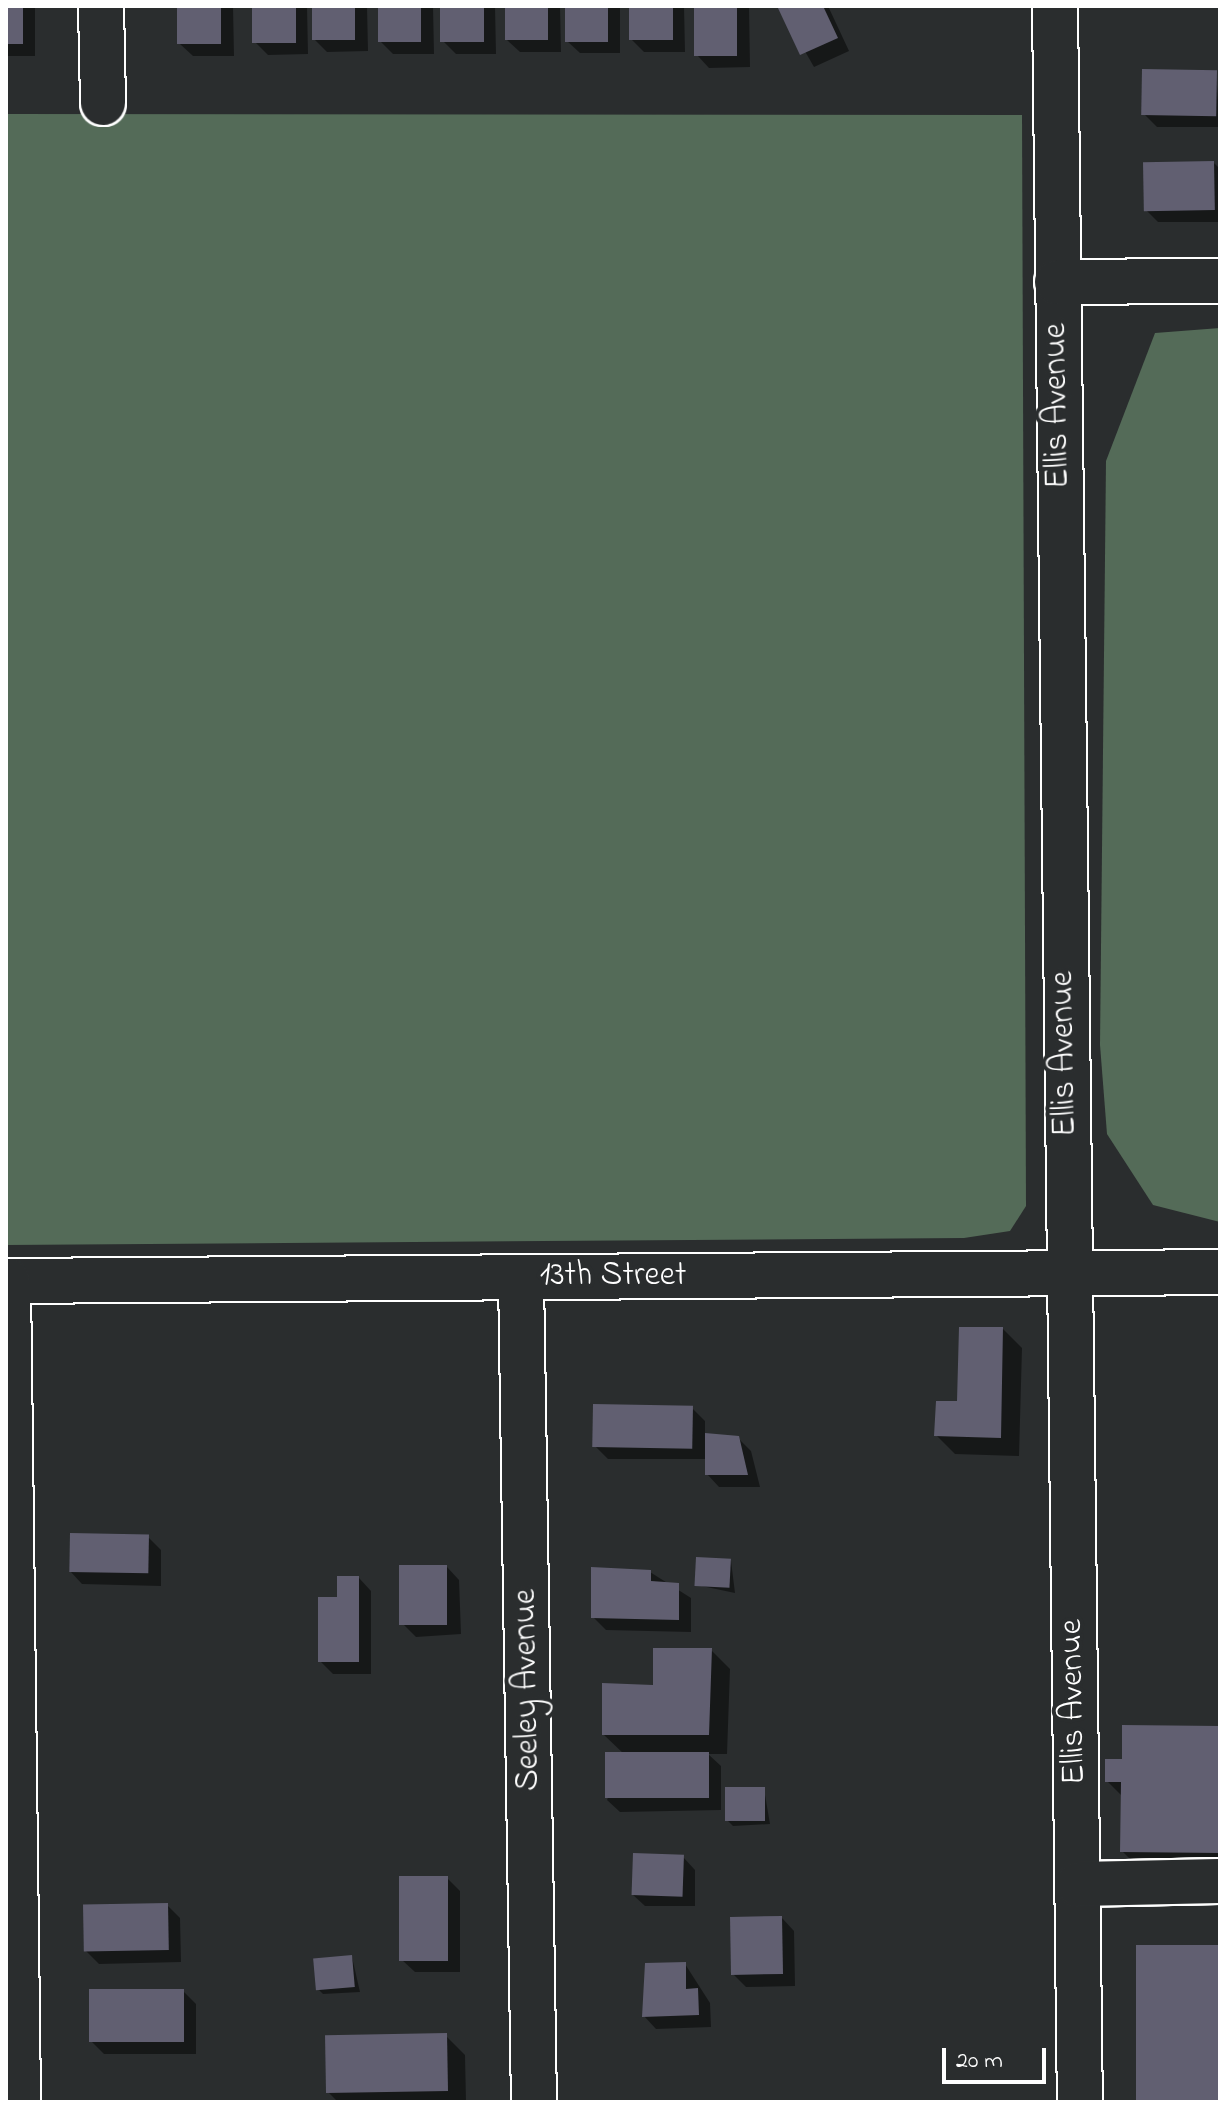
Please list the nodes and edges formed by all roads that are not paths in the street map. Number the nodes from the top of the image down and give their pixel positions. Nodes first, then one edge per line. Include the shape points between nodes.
1 (101, 6) edge
2 (1055, 6) edge
3 (103, 103) dead end
4 (1220, 281) edge
5 (1057, 282) junction
6 (1220, 1272) edge
7 (1067, 1273) junction
8 (521, 1277) junction
9 (7, 1281) edge
10 (1220, 1881) edge
11 (1078, 1884) junction
12 (18, 2102) edge
13 (534, 2102) edge
14 (1080, 2102) edge

1 - 3 street
2 - 5 street, Ellis Avenue
4 - 5 street
5 - 7 street, Ellis Avenue
6 - 7 street, 13th Street
7 - 8 street, 13th Street
7 - 11 street, Ellis Avenue
8 - 9 street, 13th Street
8 - 13 street, Seeley Avenue
9 - 12 street
10 - 11 street
11 - 14 street, Ellis Avenue

